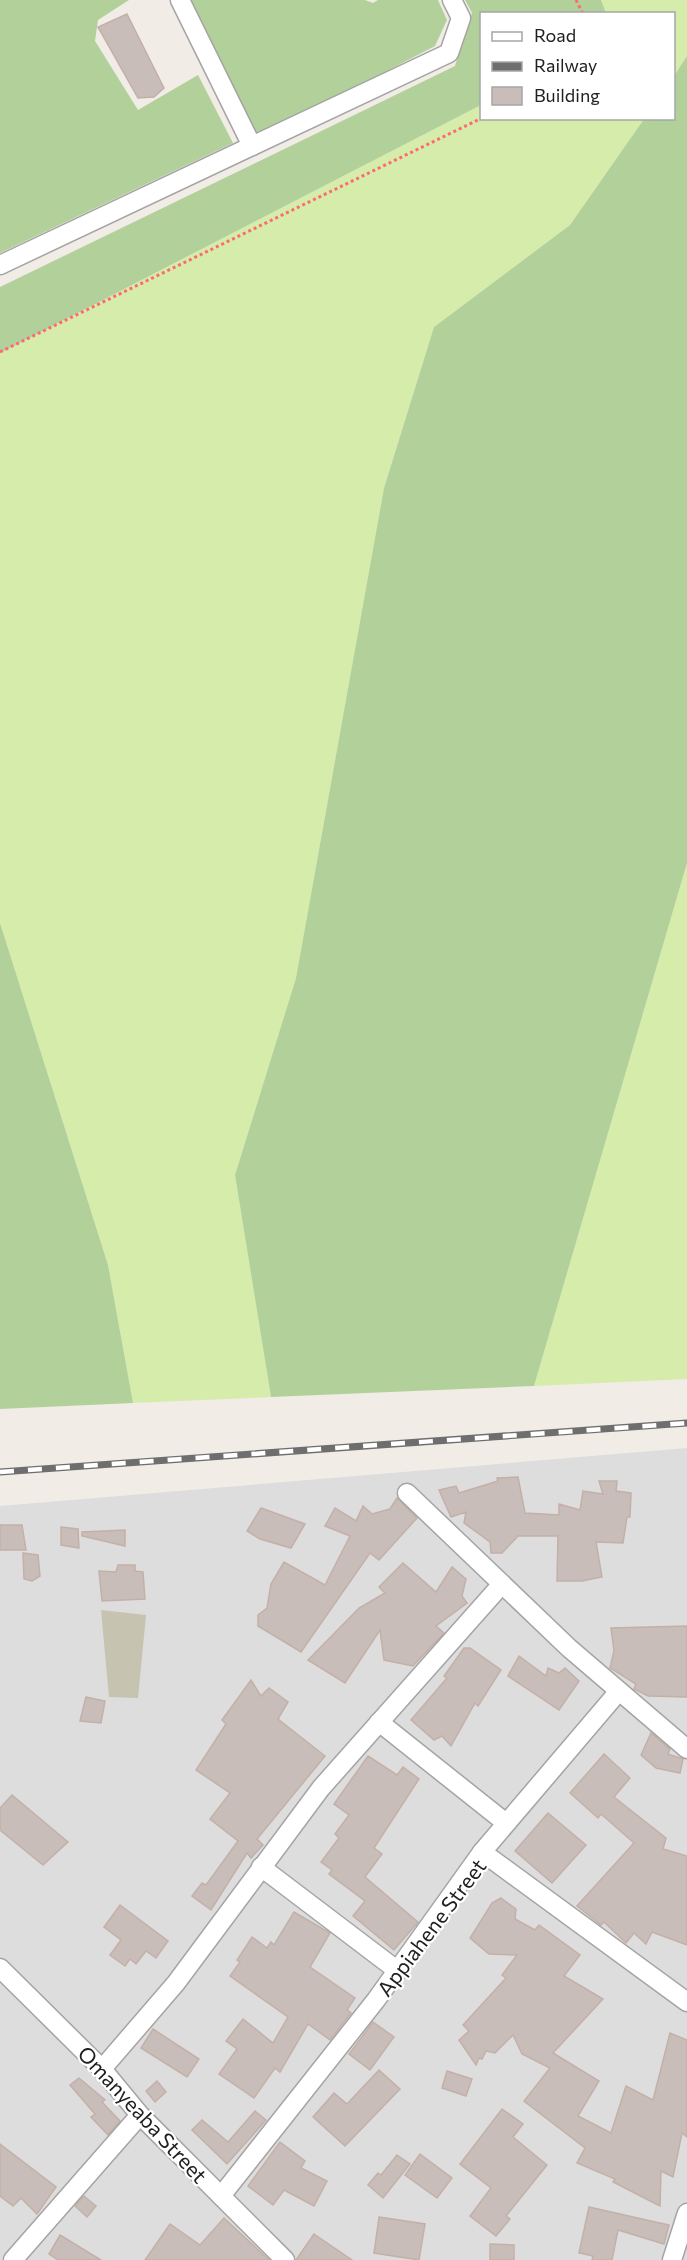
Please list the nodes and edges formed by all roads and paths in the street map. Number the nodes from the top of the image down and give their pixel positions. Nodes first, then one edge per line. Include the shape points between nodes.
1 (180, 0) edge
2 (452, 0) edge
3 (480, 118) edge
4 (252, 146) junction
5 (0, 265) edge
6 (0, 352) edge
7 (407, 1493) dead end
8 (502, 1584) junction
9 (619, 1691) junction
10 (379, 1722) junction
11 (687, 1749) edge
12 (506, 1822) junction
13 (482, 1852) junction
14 (261, 1867) junction
15 (0, 1968) edge
16 (398, 1971) junction
17 (687, 2002) edge
18 (102, 2068) junction
19 (140, 2115) junction
20 (221, 2196) junction
21 (687, 2213) edge
22 (13, 2260) edge
23 (285, 2260) edge
24 (672, 2260) edge

1 - 4 street
2 - 4 street via 461,18 449,52
3 - 6 path
4 - 5 street
7 - 8 street
8 - 9 street
8 - 10 street
9 - 11 street
9 - 12 street
10 - 12 street
10 - 14 street via 321,1788
12 - 13 street
13 - 16 street, Appiahene Street
13 - 17 street, Appiahene Street
14 - 16 street
14 - 18 street via 176,1983
15 - 18 street, Omanyeaba Street
16 - 20 street, Appiahene Street
18 - 19 street, Omanyeaba Street
19 - 20 street, Omanyeaba Street
19 - 22 street
20 - 23 street, Omanyeaba Street
21 - 24 street

